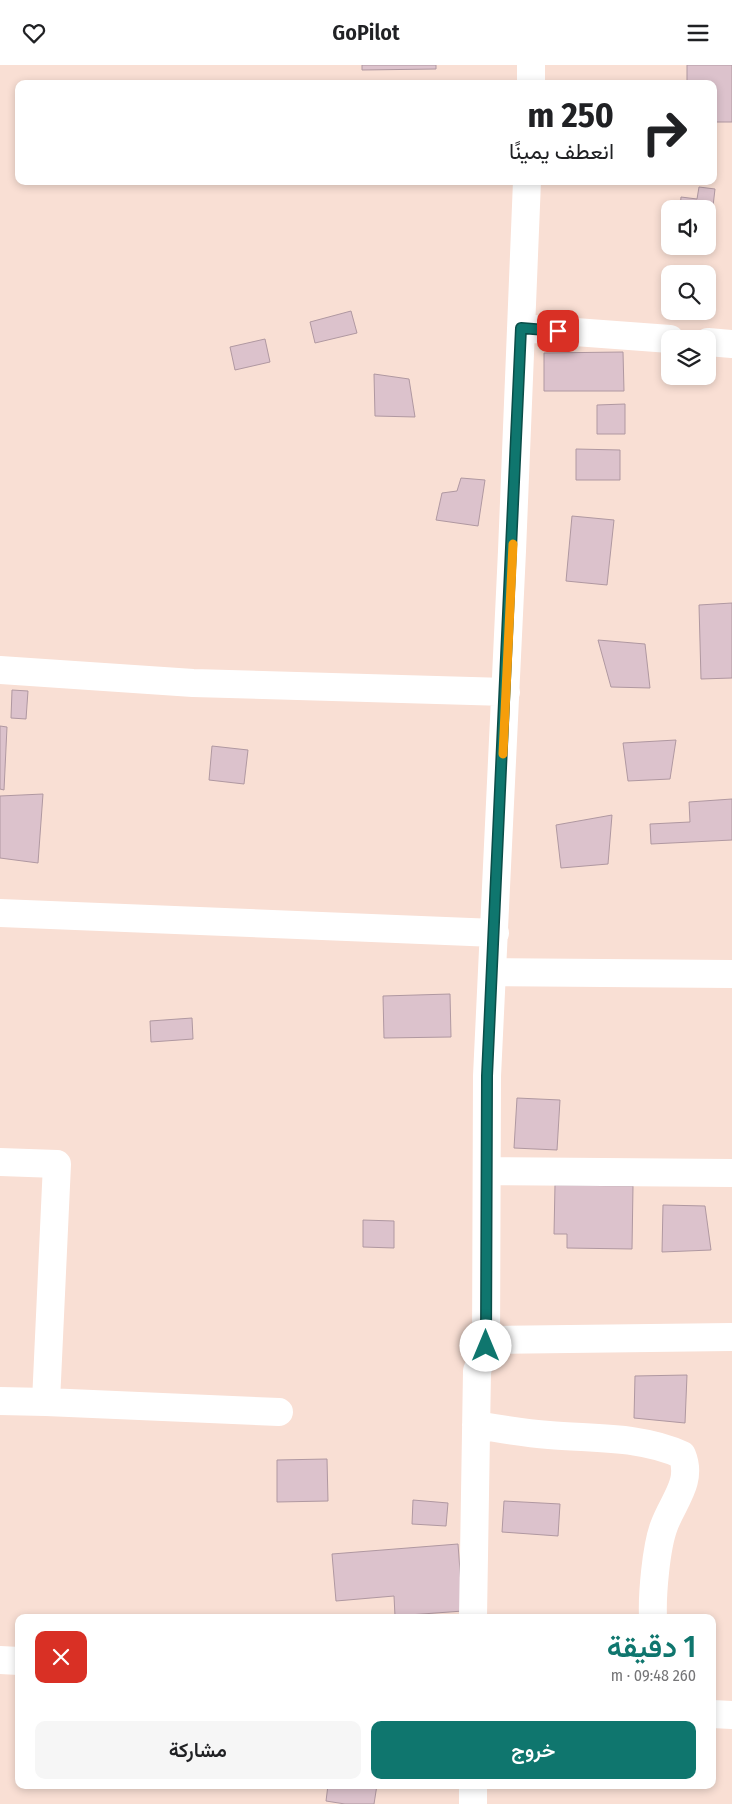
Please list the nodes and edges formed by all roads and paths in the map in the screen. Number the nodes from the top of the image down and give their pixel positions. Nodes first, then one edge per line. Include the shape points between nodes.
1 (531, 65) edge
2 (531, 80) edge
3 (527, 185) edge
4 (521, 328) junction
5 (661, 338) edge
6 (716, 343) edge
7 (732, 344) edge
8 (0, 670) edge
9 (506, 692) junction
10 (0, 913) edge
11 (495, 933) junction
12 (493, 973) junction
13 (732, 974) edge
14 (0, 1162) edge
15 (487, 1171) junction
16 (732, 1173) edge
17 (732, 1337) edge
18 (486, 1346) junction
19 (0, 1401) edge
20 (46, 1402) junction
21 (279, 1412) dead end
22 (476, 1425) junction
23 (473, 1614) edge
24 (653, 1614) edge
25 (0, 1660) edge
26 (15, 1661) edge
27 (716, 1714) edge
28 (732, 1715) edge
29 (473, 1789) edge
30 (473, 1804) edge

1 - 2 street
3 - 4 street
4 - 5 street
4 - 9 street
6 - 7 street
8 - 9 street via 193,683
9 - 11 street
10 - 11 street
11 - 12 street
12 - 13 street
12 - 15 street via 487,1076
14 - 20 street via 57,1164
15 - 16 street
15 - 18 street
17 - 18 street via 498,1340
18 - 22 street via 477,1371
19 - 20 street
20 - 21 street
22 - 23 street
22 - 24 street via 546,1435 640,1442 667,1447 682,1455 687,1467 686,1479 663,1527 652,1596
25 - 26 street
27 - 28 street
29 - 30 street

